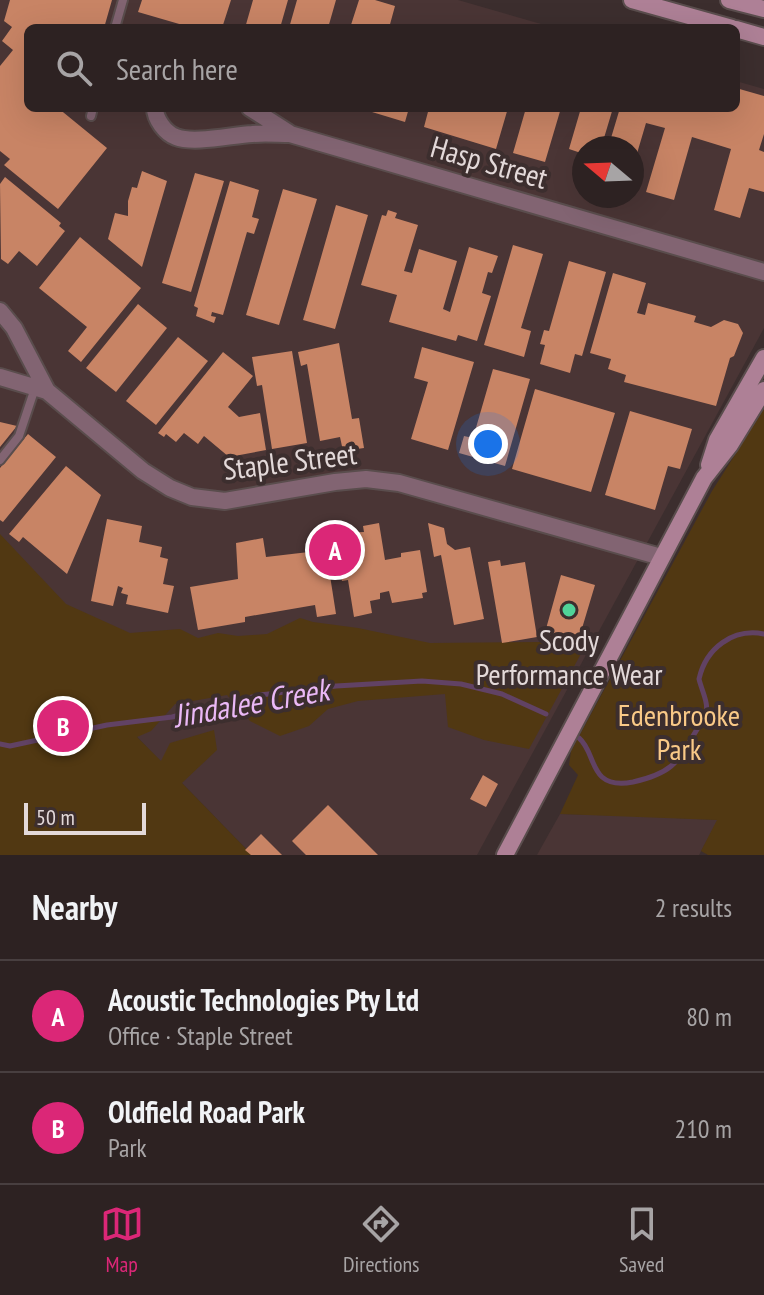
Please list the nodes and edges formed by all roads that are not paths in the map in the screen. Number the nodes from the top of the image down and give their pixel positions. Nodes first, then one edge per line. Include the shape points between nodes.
1 (123, 0) edge
2 (632, 0) edge
3 (729, 0) edge
4 (764, 9) edge
5 (116, 24) edge
6 (719, 24) edge
7 (740, 30) edge
8 (764, 37) edge
9 (154, 112) edge
10 (256, 112) edge
11 (290, 134) junction
12 (764, 272) edge
13 (0, 311) edge
14 (764, 358) edge
15 (0, 377) edge
16 (41, 390) junction
17 (764, 390) edge
18 (0, 460) edge
19 (704, 478) junction
20 (661, 557) junction
21 (505, 855) edge

1 - 5 lane
2 - 6 street
3 - 4 street
7 - 8 street
9 - 11 street, Hasp Street via 177,138
10 - 11 street, Hasp Street
11 - 12 street, Hasp Street
13 - 16 street, Staple Street via 14,328
14 - 19 street via 717,440
15 - 16 street, Staple Street
16 - 18 lane via 19,436
16 - 20 street, Staple Street via 143,471 192,497 225,501 366,479 399,483
17 - 19 street
19 - 20 street
20 - 21 street

